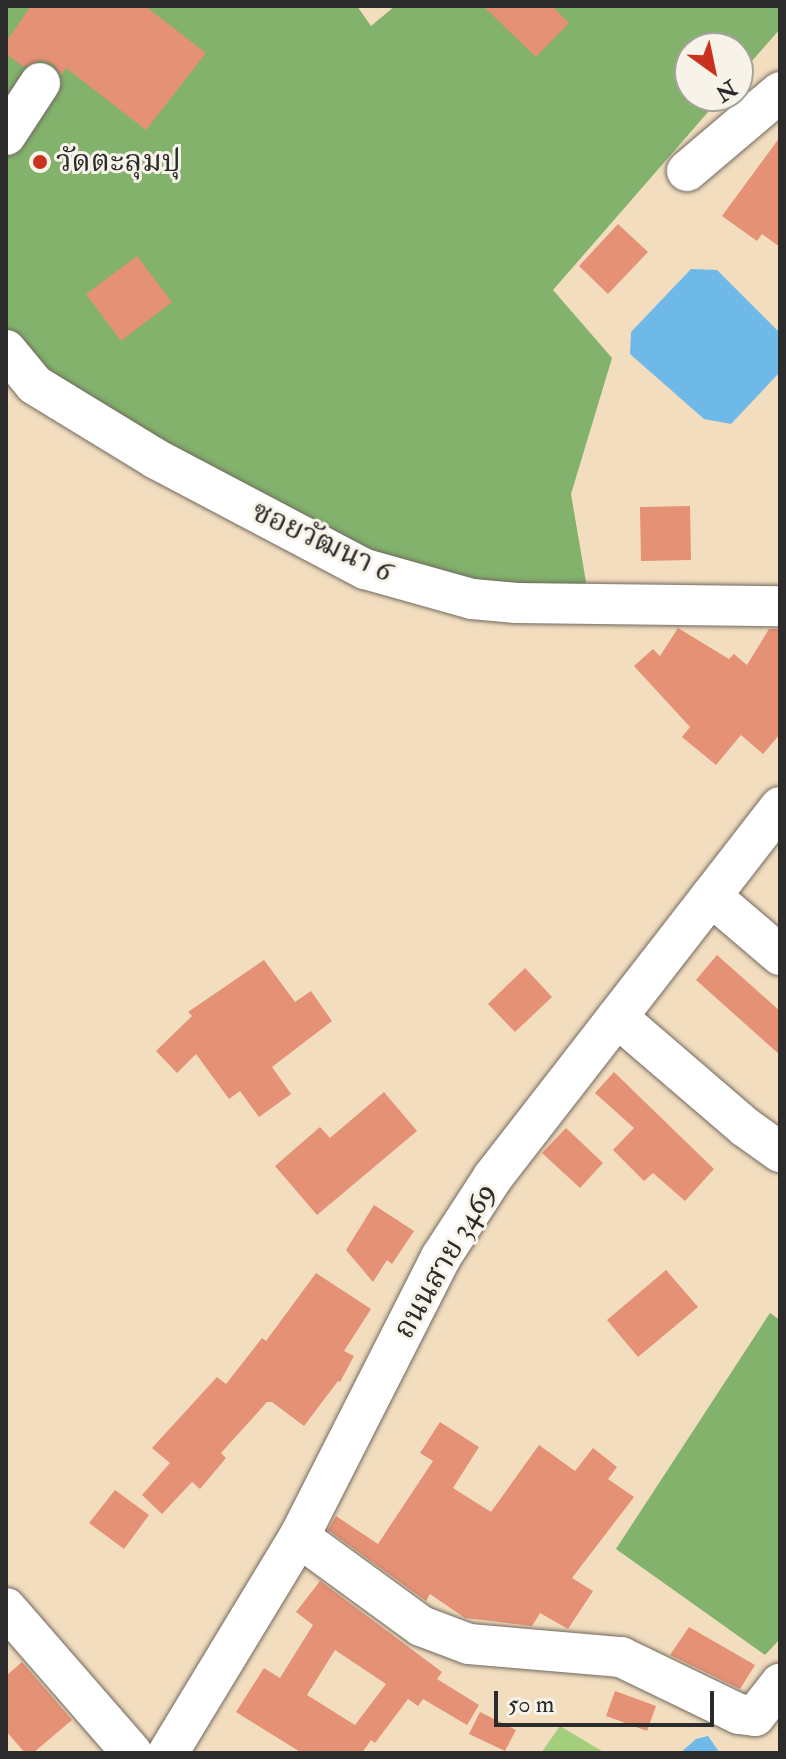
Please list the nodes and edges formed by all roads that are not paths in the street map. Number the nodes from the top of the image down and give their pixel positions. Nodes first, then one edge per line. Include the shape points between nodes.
1 (40, 83) dead end
2 (780, 92) edge
3 (6, 135) edge
4 (687, 171) dead end
5 (6, 350) edge
6 (780, 606) edge
7 (778, 813) edge
8 (711, 896) junction
9 (780, 955) edge
10 (617, 1017) junction
11 (780, 1152) edge
12 (299, 1537) junction
13 (6, 1608) edge
14 (780, 1684) edge
15 (132, 1753) edge
16 (168, 1753) edge

1 - 3 street
2 - 4 street
5 - 6 street, ซอยวัฒนา 6 via 35,385 156,459 365,569 472,599
7 - 8 street, ถนนสาย 3469
8 - 9 street
8 - 10 street, ถนนสาย 3469
10 - 11 street
10 - 12 street, ถนนสาย 3469 via 493,1177 441,1257
12 - 14 street via 421,1626 469,1644 621,1657 739,1714 755,1716
12 - 16 street, ถนนสาย 3469
13 - 15 street

